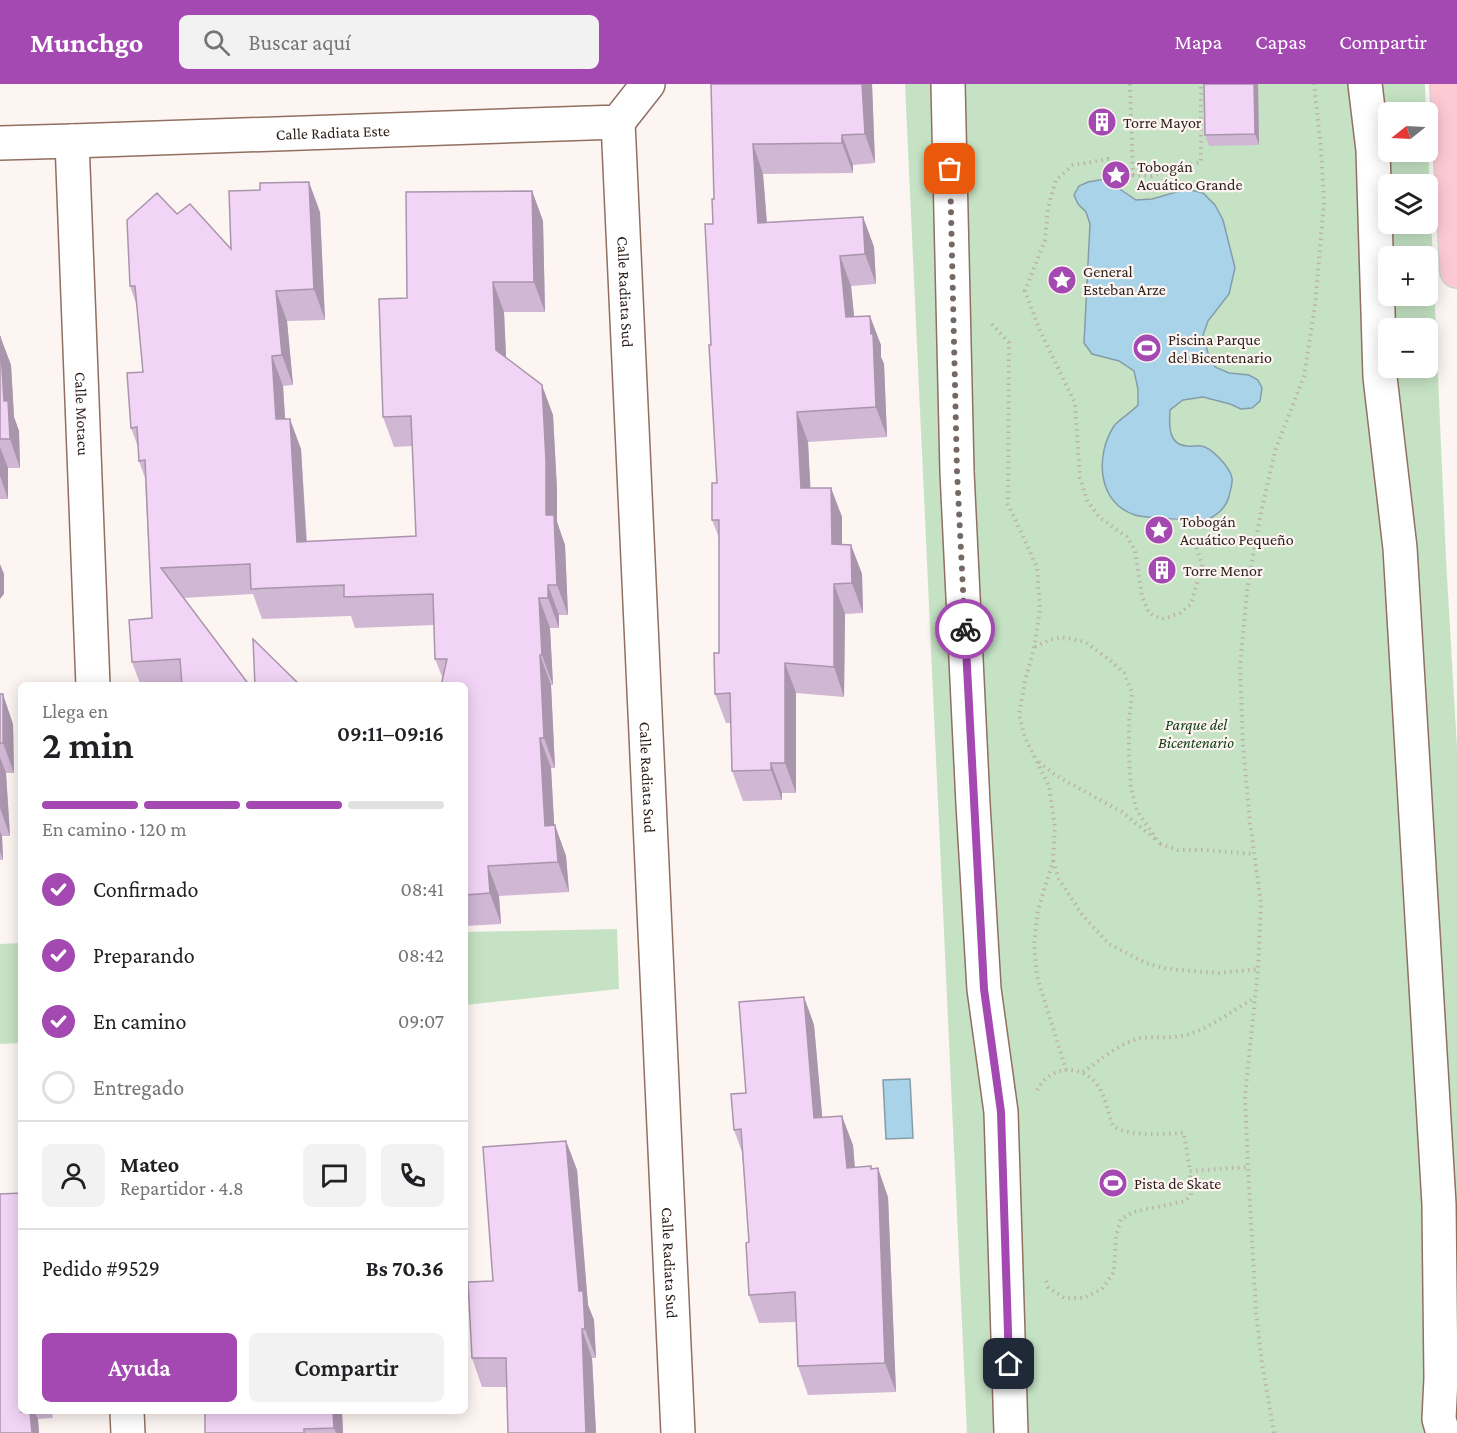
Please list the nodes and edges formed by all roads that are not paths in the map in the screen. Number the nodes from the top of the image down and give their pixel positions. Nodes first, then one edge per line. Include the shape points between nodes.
1 (648, 84) edge
2 (948, 84) edge
3 (1365, 84) edge
4 (1447, 84) edge
5 (618, 122) junction
6 (72, 141) junction
7 (0, 143) edge
8 (1457, 271) edge
9 (93, 682) edge
10 (127, 1414) edge
11 (128, 1433) edge
12 (678, 1433) edge
13 (1011, 1433) edge
14 (1443, 1433) edge

1 - 5 street
2 - 13 street via 957,472 984,989 1001,1112
3 - 14 street via 1372,150 1380,378 1400,548 1439,1204 1439,1419
4 - 8 main road
5 - 6 street, Calle Radiata Este
5 - 12 street, Calle Radiata Sud
6 - 7 street, Calle Radiata Este
6 - 9 street, Calle Motacu
10 - 11 street

